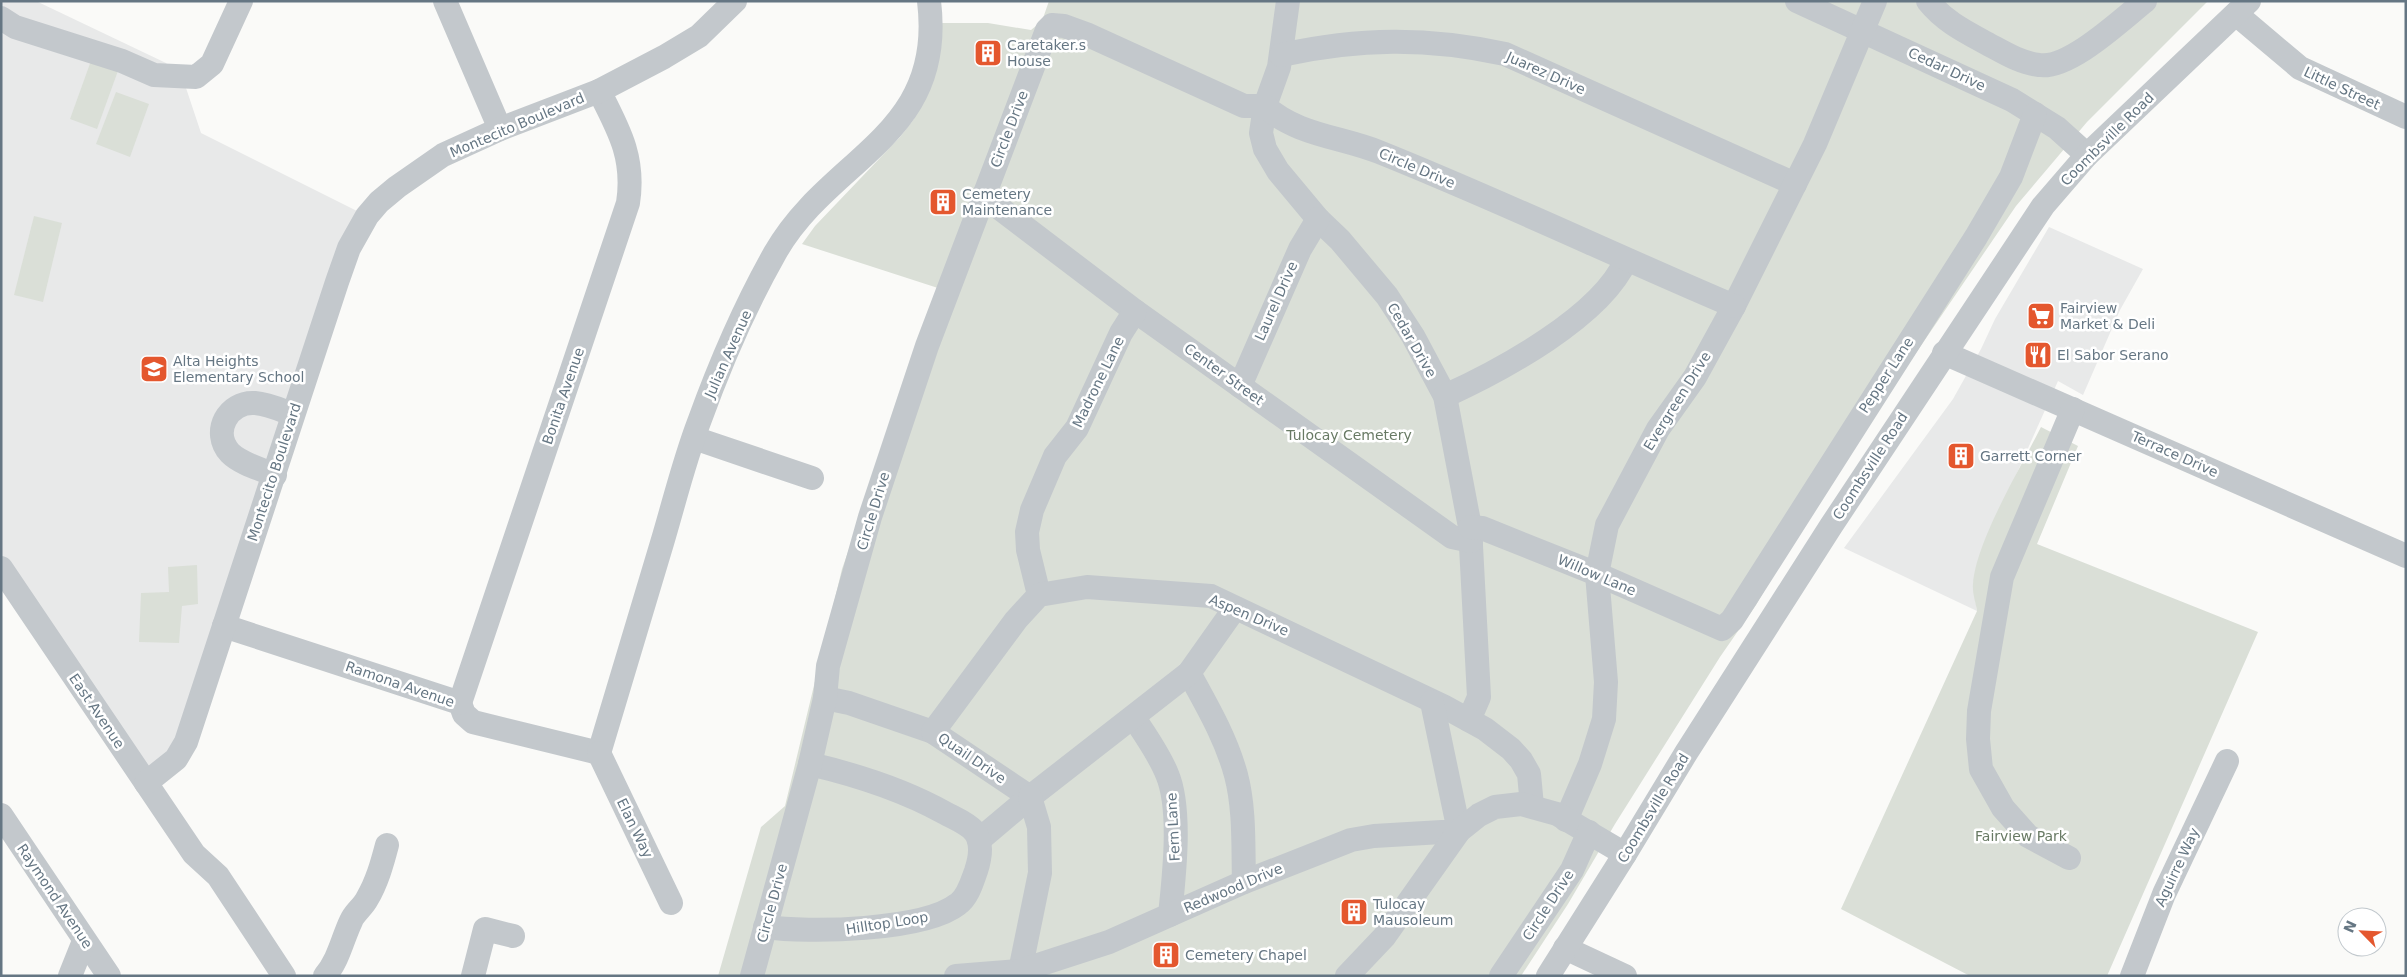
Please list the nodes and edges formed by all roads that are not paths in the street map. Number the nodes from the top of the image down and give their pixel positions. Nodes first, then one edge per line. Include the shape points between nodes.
1 (241, 1) edge
2 (445, 1) edge
3 (735, 1) edge
4 (929, 1) edge
5 (1288, 1) edge
6 (1797, 1) edge
7 (1875, 1) edge
8 (1928, 1) edge
9 (2146, 1) edge
10 (2243, 8) edge
11 (1, 18) edge
12 (1862, 30) junction
13 (2001, 51) junction
14 (1281, 54) junction
15 (1988, 88) junction
16 (599, 91) junction
17 (1265, 106) junction
18 (2035, 114) junction
19 (2406, 117) edge
20 (500, 129) junction
21 (2087, 155) junction
22 (1794, 184) junction
23 (985, 193) junction
24 (1318, 219) junction
25 (1626, 260) junction
26 (1734, 306) junction
27 (1135, 310) junction
28 (1944, 353) junction
29 (1240, 386) junction
30 (1445, 396) junction
31 (2073, 409) junction
32 (292, 414) junction
33 (694, 438) junction
34 (275, 475) junction
35 (812, 478) dead end
36 (1470, 534) junction
37 (2406, 556) edge
38 (1, 568) edge
39 (1597, 574) junction
40 (1039, 595) junction
41 (1235, 608) junction
42 (224, 626) junction
43 (1722, 630) joint
44 (1189, 674) junction
45 (825, 698) junction
46 (1432, 702) junction
47 (460, 703) junction
48 (1134, 718) junction
49 (1469, 720) junction
50 (933, 732) junction
51 (598, 753) junction
52 (2227, 761) dead end
53 (810, 764) junction
54 (146, 783) junction
55 (1030, 797) junction
56 (1532, 806) junction
57 (1, 815) edge
58 (1566, 820) junction
59 (1459, 831) junction
60 (1589, 832) junction
61 (979, 840) junction
62 (387, 845) dead end
63 (194, 854) junction
64 (1625, 854) junction
65 (2069, 858) dead end
66 (1244, 882) junction
67 (671, 903) dead end
68 (1170, 915) junction
69 (765, 927) junction
70 (513, 936) dead end
71 (84, 941) junction
72 (1565, 948) junction
73 (1018, 973) edge
74 (70, 976) edge
75 (109, 976) edge
76 (264, 976) edge
77 (284, 976) edge
78 (325, 976) edge
79 (473, 976) edge
80 (752, 976) edge
81 (956, 976) edge
82 (1347, 976) edge
83 (1501, 976) edge
84 (1548, 976) edge
85 (1626, 976) edge
86 (2132, 976) edge

1 - 11 street via 212,64 196,77 186,78 154,75 122,61 15,27
2 - 20 street
3 - 16 street, Montecito Boulevard via 700,36
4 - 33 street, Julian Avenue via 932,25 927,62 914,98 892,129 810,206 776,252 733,338
5 - 14 street, Cedar Drive
6 - 12 street, Cedar Drive
7 - 12 street, Evergreen Drive
8 - 13 street via 1948,22
9 - 13 street via 2063,62 2038,65
10 - 19 street, Little Street via 2300,68
10 - 21 street, Coombsville Road
12 - 15 street, Cedar Drive
12 - 22 street, Evergreen Drive via 1826,119
13 - 15 street
14 - 17 street, Cedar Drive
14 - 22 street, Juarez Drive via 1325,46 1413,40 1464,45 1505,54
15 - 18 street, Cedar Drive
16 - 20 street, Montecito Boulevard
16 - 47 street, Bonita Avenue via 616,122 630,165 628,203
17 - 23 street, Circle Drive via 1244,106 1086,34 1052,25 1047,30
17 - 24 street, Cedar Drive via 1261,133 1265,149 1278,171
17 - 25 street, Circle Drive via 1277,118 1292,125 1377,151
18 - 21 street, Cedar Drive
18 - 43 street, Pepper Lane via 2012,176 1976,237 1732,620
20 - 32 street, Montecito Boulevard via 443,156 397,187 367,216 349,248
21 - 28 street, Coombsville Road via 2043,206
22 - 26 street, Evergreen Drive
23 - 27 street, Center Street via 998,207
23 - 45 street, Circle Drive via 927,346 870,517 828,666
24 - 29 street, Laurel Drive via 1300,248
24 - 30 street, Cedar Drive via 1387,296
25 - 26 street, Circle Drive
25 - 30 street via 1613,281 1588,308 1489,376
26 - 39 street, Evergreen Drive via 1695,377 1658,429 1607,525
27 - 29 street, Center Street
27 - 40 street, Madrone Lane via 1077,428 1055,456 1032,510 1027,532 1028,550
28 - 31 street, Terrace Drive
28 - 64 street, Coombsville Road via 1686,752
29 - 36 street, Center Street via 1452,537
30 - 36 street, Cedar Drive
31 - 37 street, Terrace Drive
31 - 65 street via 2002,577 1979,711 1978,739 1981,768 2003,808 2028,836
32 - 34 street, Montecito Boulevard
32 - 34 street via 263,404 245,404 229,414 222,424 221,436 231,454
33 - 35 street
33 - 51 street, Julian Avenue
34 - 42 street, Montecito Boulevard
36 - 39 street, Willow Lane via 1482,528
36 - 49 street, Cedar Drive via 1479,697
38 - 54 street, East Avenue
39 - 43 street, Willow Lane
39 - 58 street, Evergreen Drive via 1606,682 1604,720 1590,764
40 - 41 street, Aspen Drive via 1087,586 1211,596
40 - 50 street via 1010,628
41 - 44 street
41 - 46 street, Aspen Drive
42 - 47 street, Ramona Avenue
42 - 54 street, Montecito Boulevard via 181,752
44 - 48 street
44 - 66 street via 1227,747 1236,776
45 - 50 street, Quail Drive
45 - 53 street, Circle Drive
46 - 49 street, Aspen Drive
46 - 59 street
47 - 51 street, Ramona Avenue via 464,714 473,722
48 - 55 street
48 - 68 street, Fern Lane via 1168,775 1174,796 1176,861
49 - 56 street, Aspen Drive via 1486,729 1521,760 1529,774
50 - 55 street, Quail Drive
51 - 67 street, Elan Way
52 - 86 street, Aguirre Way via 2164,894
53 - 61 street via 854,774 913,795 974,831
53 - 69 street, Circle Drive
54 - 63 street, East Avenue
55 - 61 street
55 - 73 street via 1039,827 1040,873
56 - 58 street
56 - 59 street via 1494,807
57 - 71 street, Raymond Avenue
58 - 60 street
59 - 66 street, Redwood Drive via 1351,840
59 - 82 street via 1384,937
60 - 64 street
60 - 83 street, Circle Drive via 1572,870
61 - 69 street, Hilltop Loop via 980,858 972,885 961,902 944,913 841,930
62 - 78 street via 378,879 367,900 351,919 341,951
63 - 76 street, East Avenue via 200,877
63 - 77 street, East Avenue via 218,876
64 - 72 street, Coombsville Road
66 - 68 street, Redwood Drive
68 - 73 street, Redwood Drive via 1109,942
69 - 80 street, Circle Drive
70 - 79 street via 485,929
71 - 74 street
71 - 75 street, Raymond Avenue
72 - 84 street, Coombsville Road
72 - 85 street
73 - 81 street, Redwood Drive via 986,972

